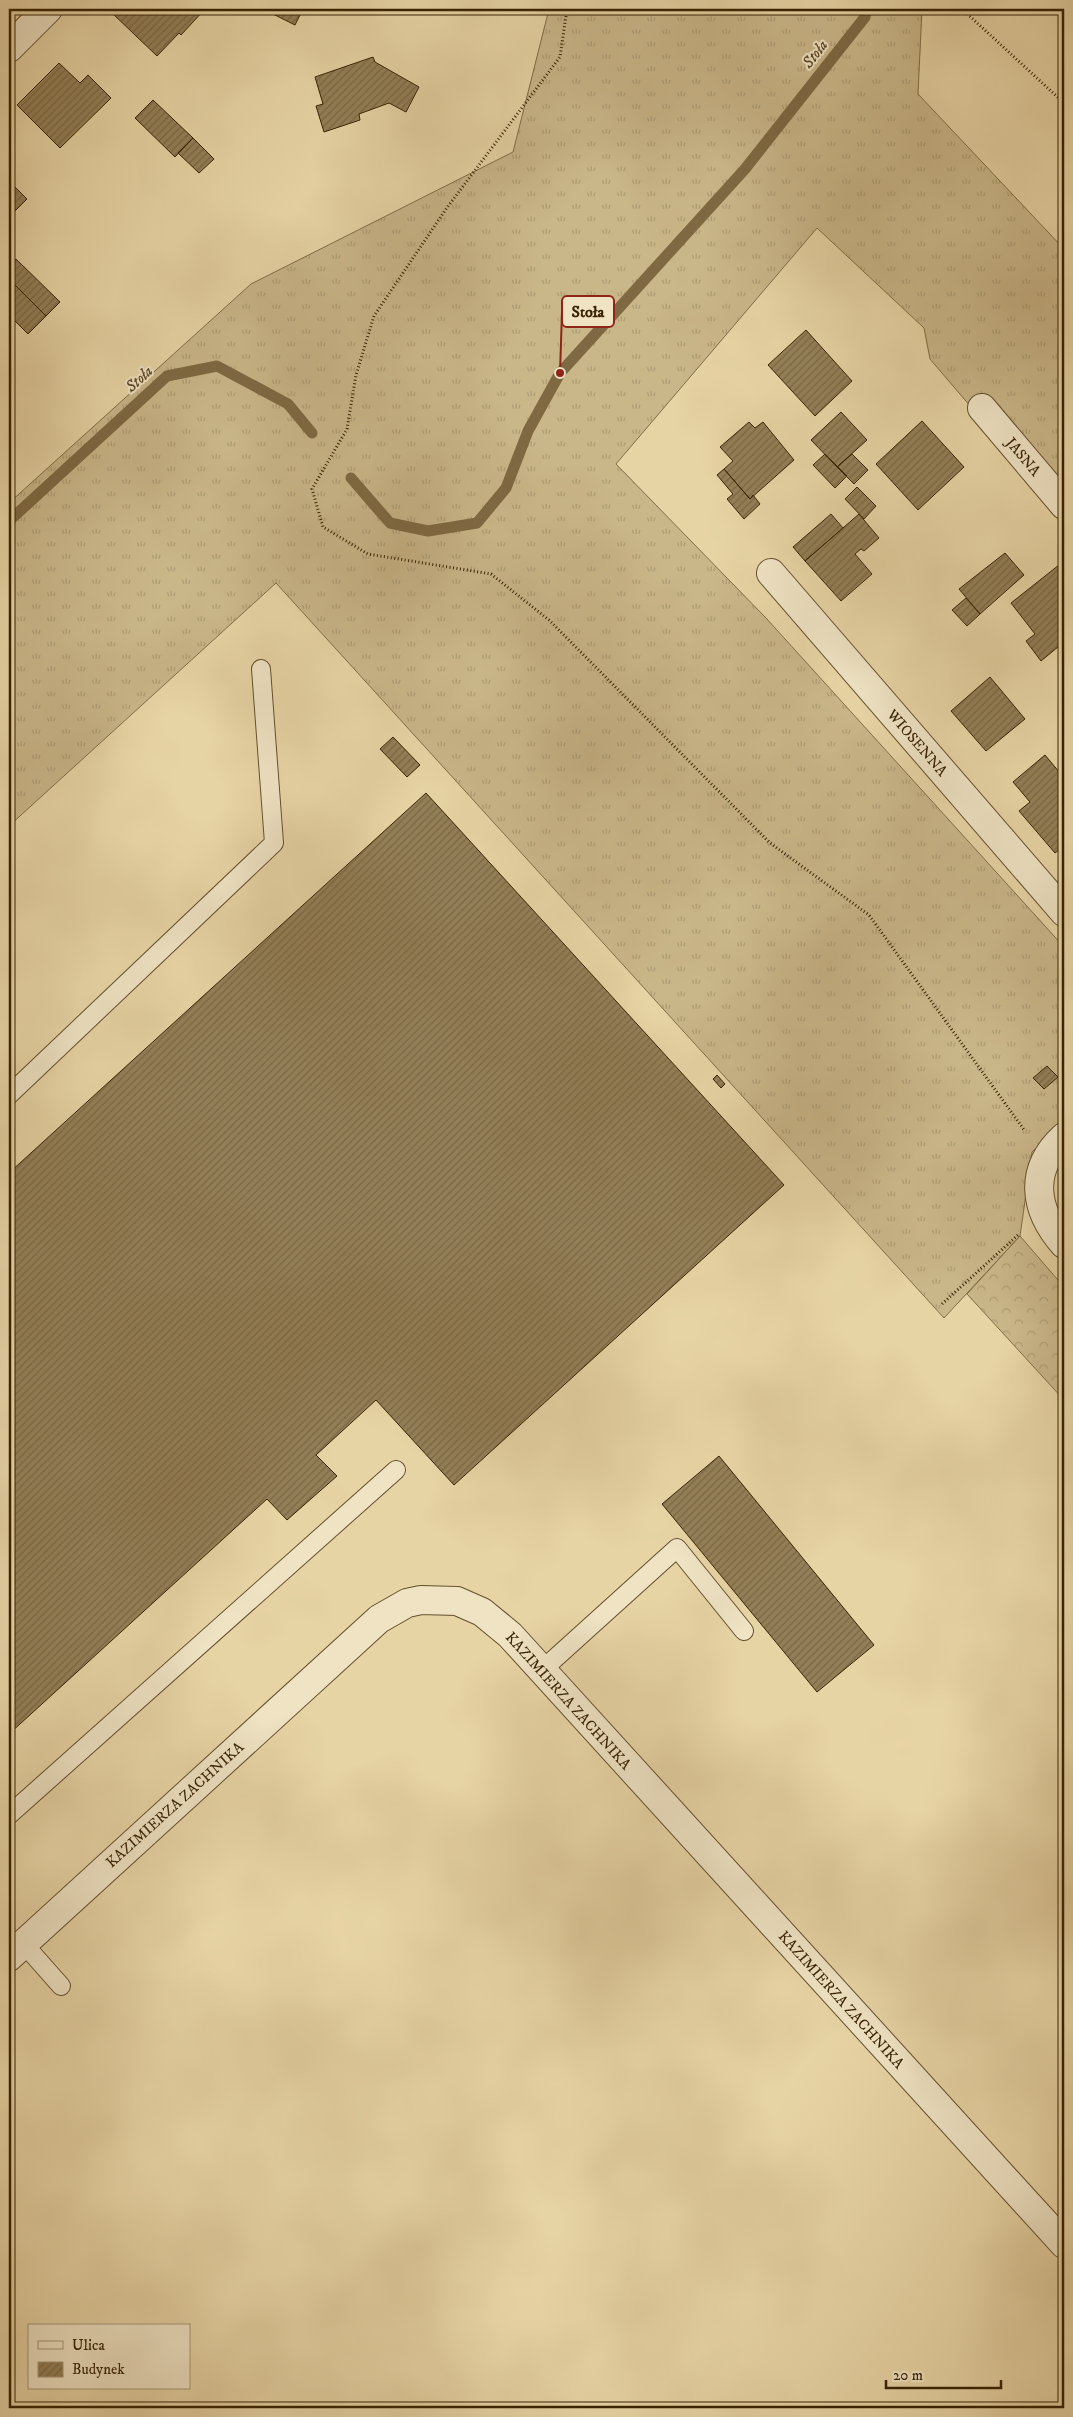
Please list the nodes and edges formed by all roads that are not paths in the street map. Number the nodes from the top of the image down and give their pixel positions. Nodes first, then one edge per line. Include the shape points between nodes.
1 (48, 9) edge
2 (9, 48) edge
3 (982, 408) dead end
4 (1064, 505) edge
5 (771, 574) dead end
6 (262, 669) dead end
7 (1064, 912) edge
8 (9, 1095) edge
9 (1064, 1137) edge
10 (1064, 1244) edge
11 (396, 1470) dead end
12 (744, 1631) dead end
13 (541, 1671) junction
14 (9, 1815) edge
15 (16, 1950) edge
16 (61, 1986) dead end
17 (1064, 2244) edge

1 - 2 street
3 - 4 street, JASNA
5 - 7 street, WIOSENNA
6 - 8 lane via 274,843
9 - 10 street via 1053,1147 1040,1174 1039,1199 1051,1229
11 - 14 lane
12 - 13 lane via 677,1548
13 - 15 street, KAZIMIERZA ZACHNIKA via 510,1636 482,1612 450,1600 407,1603 379,1619
13 - 17 street, KAZIMIERZA ZACHNIKA
15 - 16 lane

